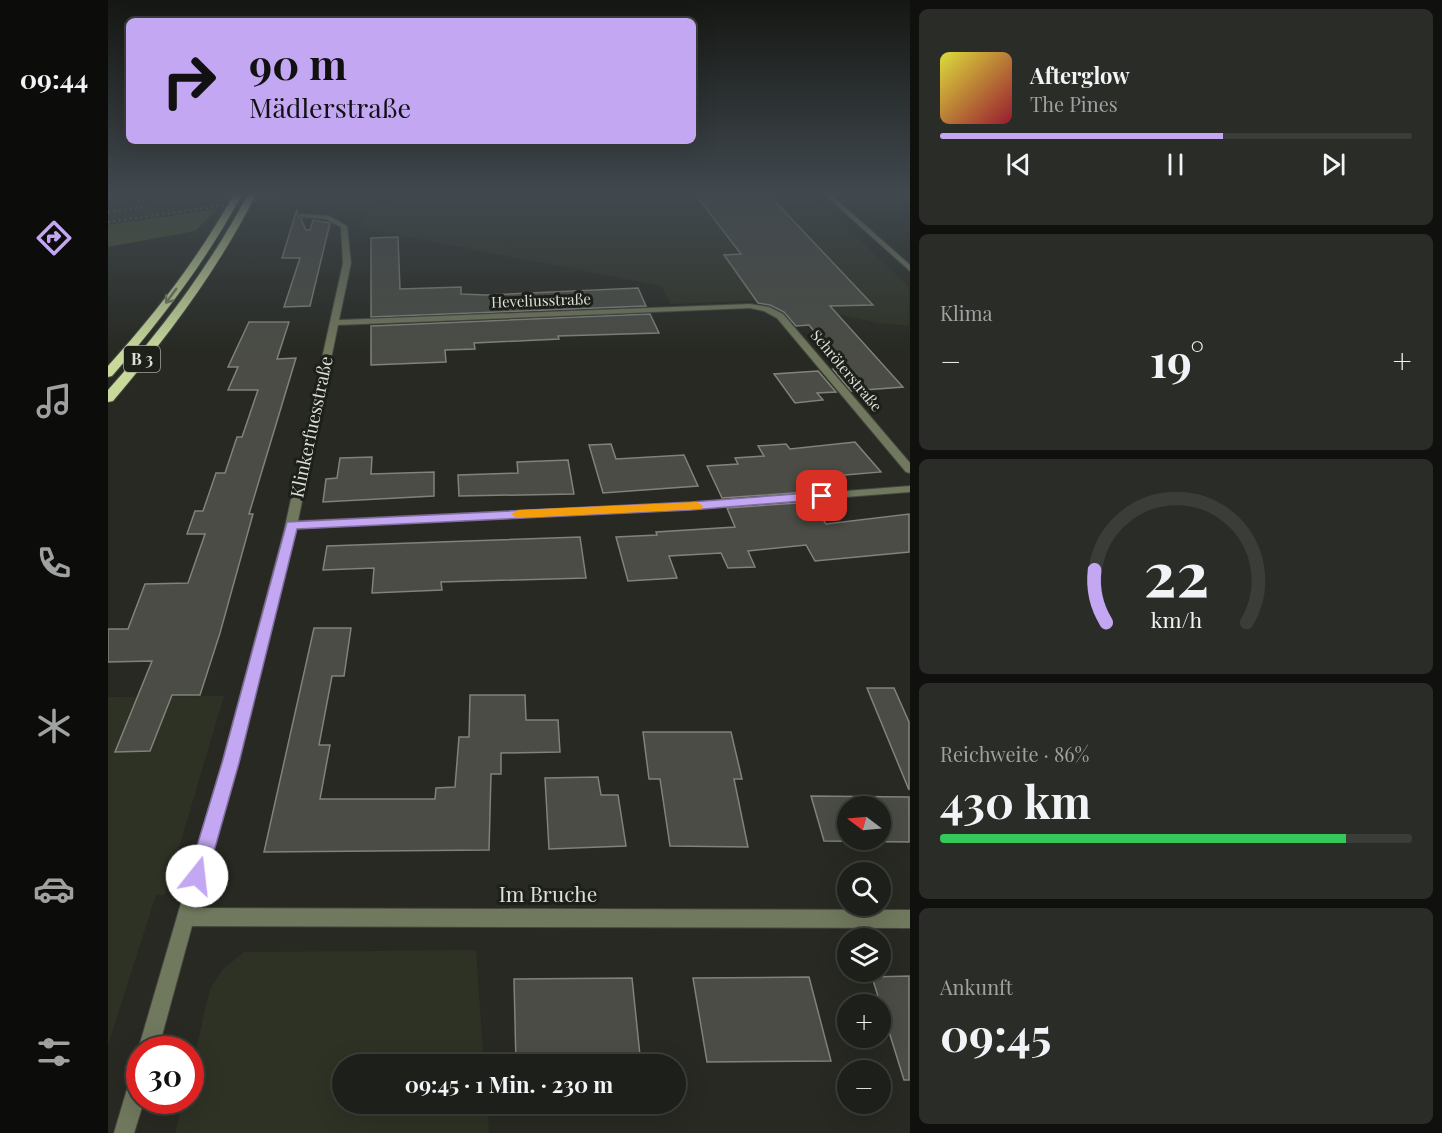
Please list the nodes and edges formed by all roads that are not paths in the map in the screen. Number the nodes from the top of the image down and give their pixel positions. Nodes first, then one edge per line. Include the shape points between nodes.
1 (205, 247) edge
2 (221, 247) edge
3 (346, 247) edge
4 (885, 247) edge
5 (909, 269) edge
6 (750, 306) joint
7 (333, 323) junction
8 (108, 373) edge
9 (108, 398) edge
10 (909, 470) edge
11 (909, 489) edge
12 (292, 525) junction
13 (186, 917) junction
14 (909, 919) edge
15 (152, 1036) edge
16 (130, 1114) edge
17 (124, 1133) edge

1 -> 8 highway, B 3 via 155,318
2 - 9 highway, B 3 via 174,319
3 - 7 street, Klinkerfuesstraße via 347,263
4 - 5 street
6 - 7 street, Heveliusstraße
6 - 10 street, Schröterstraße via 780,315
7 - 12 street, Klinkerfuesstraße
11 - 12 street via 691,506
12 - 13 street, Klinkerfuesstraße
13 - 14 street, Im Bruche
13 - 15 street, Klinkerfuesstraße
16 - 17 street

